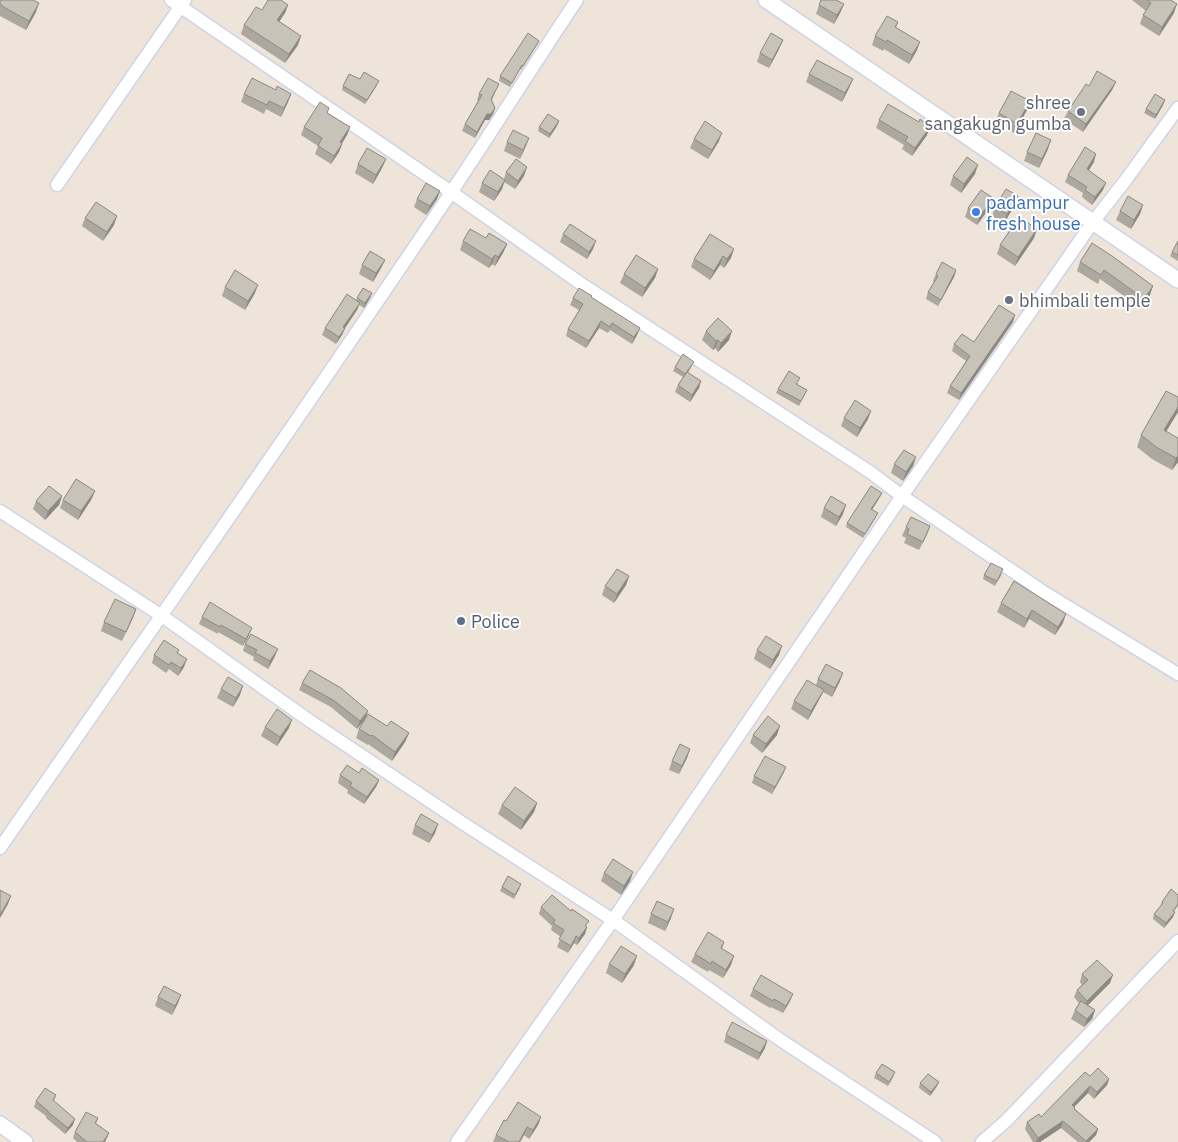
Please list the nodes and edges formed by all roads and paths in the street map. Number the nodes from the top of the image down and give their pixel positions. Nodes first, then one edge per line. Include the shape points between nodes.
1 (577, 0) edge
2 (766, 0) edge
3 (179, 2) edge
4 (1178, 108) edge
5 (57, 185) dead end
6 (451, 192) junction
7 (1093, 222) junction
8 (1178, 280) edge
9 (902, 496) junction
10 (0, 511) edge
11 (162, 616) junction
12 (1178, 674) edge
13 (0, 848) edge
14 (613, 920) junction
15 (1178, 941) edge
16 (0, 1124) edge
17 (25, 1142) edge
18 (457, 1142) edge
19 (935, 1142) edge
20 (982, 1142) edge

1 - 6 street
2 - 7 street
3 - 5 street
3 - 6 street
4 - 7 street
6 - 9 street via 580,283
6 - 11 street
7 - 8 street
7 - 9 street
9 - 12 street via 1042,591
9 - 14 street
10 - 11 street
11 - 13 street
11 - 14 street via 310,721
14 - 18 street
14 - 19 street via 780,1039
15 - 20 street via 1007,1120
16 - 17 street

